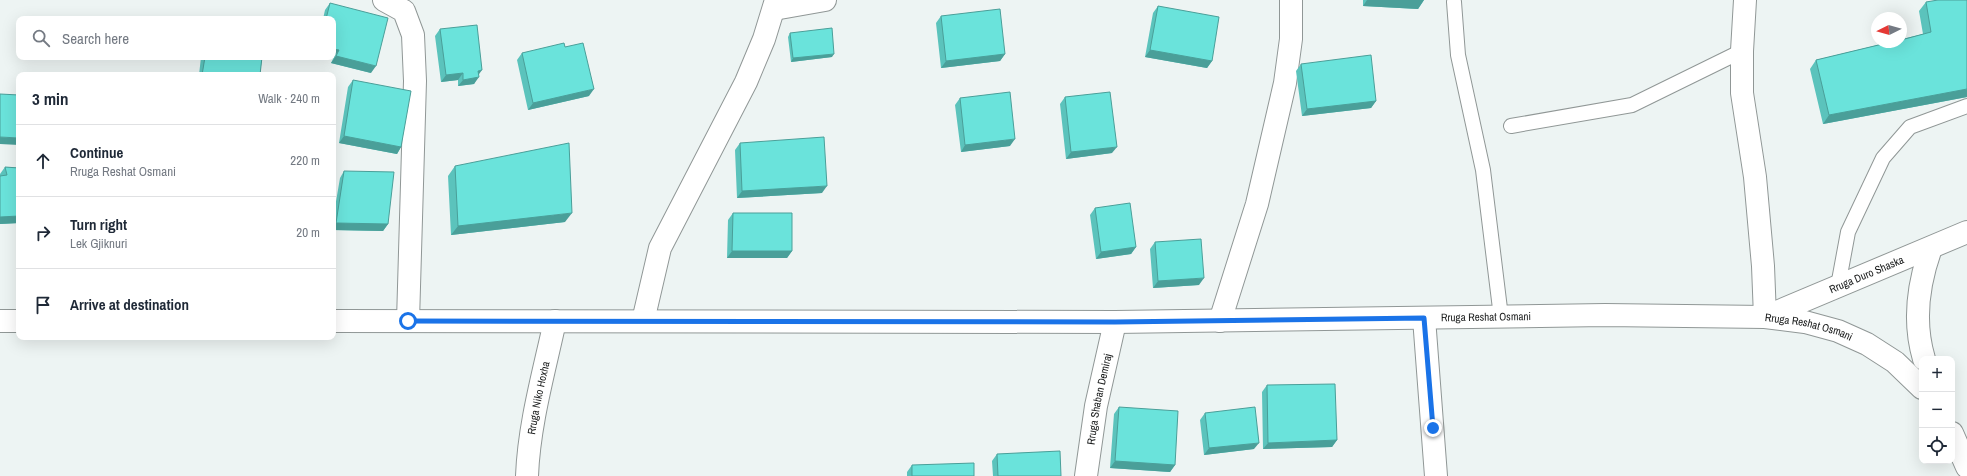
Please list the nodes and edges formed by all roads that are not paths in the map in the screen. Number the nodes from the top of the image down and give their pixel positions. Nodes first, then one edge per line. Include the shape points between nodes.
1 (384, 0) edge
2 (825, 0) edge
3 (1291, 0) edge
4 (1746, 0) edge
5 (1454, 2) dead end
6 (775, 4) edge
7 (1742, 51) junction
8 (1967, 106) edge
9 (1511, 126) dead end
10 (1967, 232) edge
11 (1931, 248) junction
12 (1838, 286) junction
13 (1501, 317) junction
14 (1765, 317) junction
15 (1424, 318) junction
16 (0, 321) edge
17 (16, 321) edge
18 (336, 321) edge
19 (408, 321) junction
20 (555, 321) junction
21 (643, 321) junction
22 (1220, 321) junction
23 (1115, 322) junction
24 (1923, 356) edge
25 (1919, 385) edge
26 (1958, 436) edge
27 (1967, 468) edge
28 (527, 476) edge
29 (1086, 476) edge
30 (1436, 476) edge

1 - 19 main road via 404,11 413,35 415,81
2 - 6 main road
3 - 22 main road via 1291,39 1285,83 1257,204
4 - 7 main road
5 - 13 lane via 1458,55 1483,170
6 - 21 main road via 746,82 660,248
7 - 9 lane via 1632,105
7 - 14 main road via 1742,93 1755,177
8 - 12 lane via 1910,127 1883,158 1848,232
10 - 11 main road, Rruga Duro Shaska
11 - 12 main road, Rruga Duro Shaska
11 - 24 main road via 1924,268 1918,312 1918,339
12 - 14 main road, Rruga Duro Shaska
13 - 14 main road, Rruga Reshat Osmani
13 - 15 main road, Rruga Reshat Osmani
14 - 25 main road, Rruga Reshat Osmani via 1805,322 1838,331 1895,362
15 - 22 main road, Rruga Reshat Osmani
15 - 30 main road
16 - 17 main road
18 - 19 main road, Rruga Reshat Osmani
19 - 20 main road, Rruga Reshat Osmani
20 - 21 main road, Rruga Reshat Osmani
20 - 28 main road, Rruga Niko Hoxha via 528,456
21 - 23 main road, Rruga Reshat Osmani
22 - 23 main road, Rruga Reshat Osmani
23 - 29 main road, Rruga Shaban Demiraj via 1096,406
26 - 27 main road

